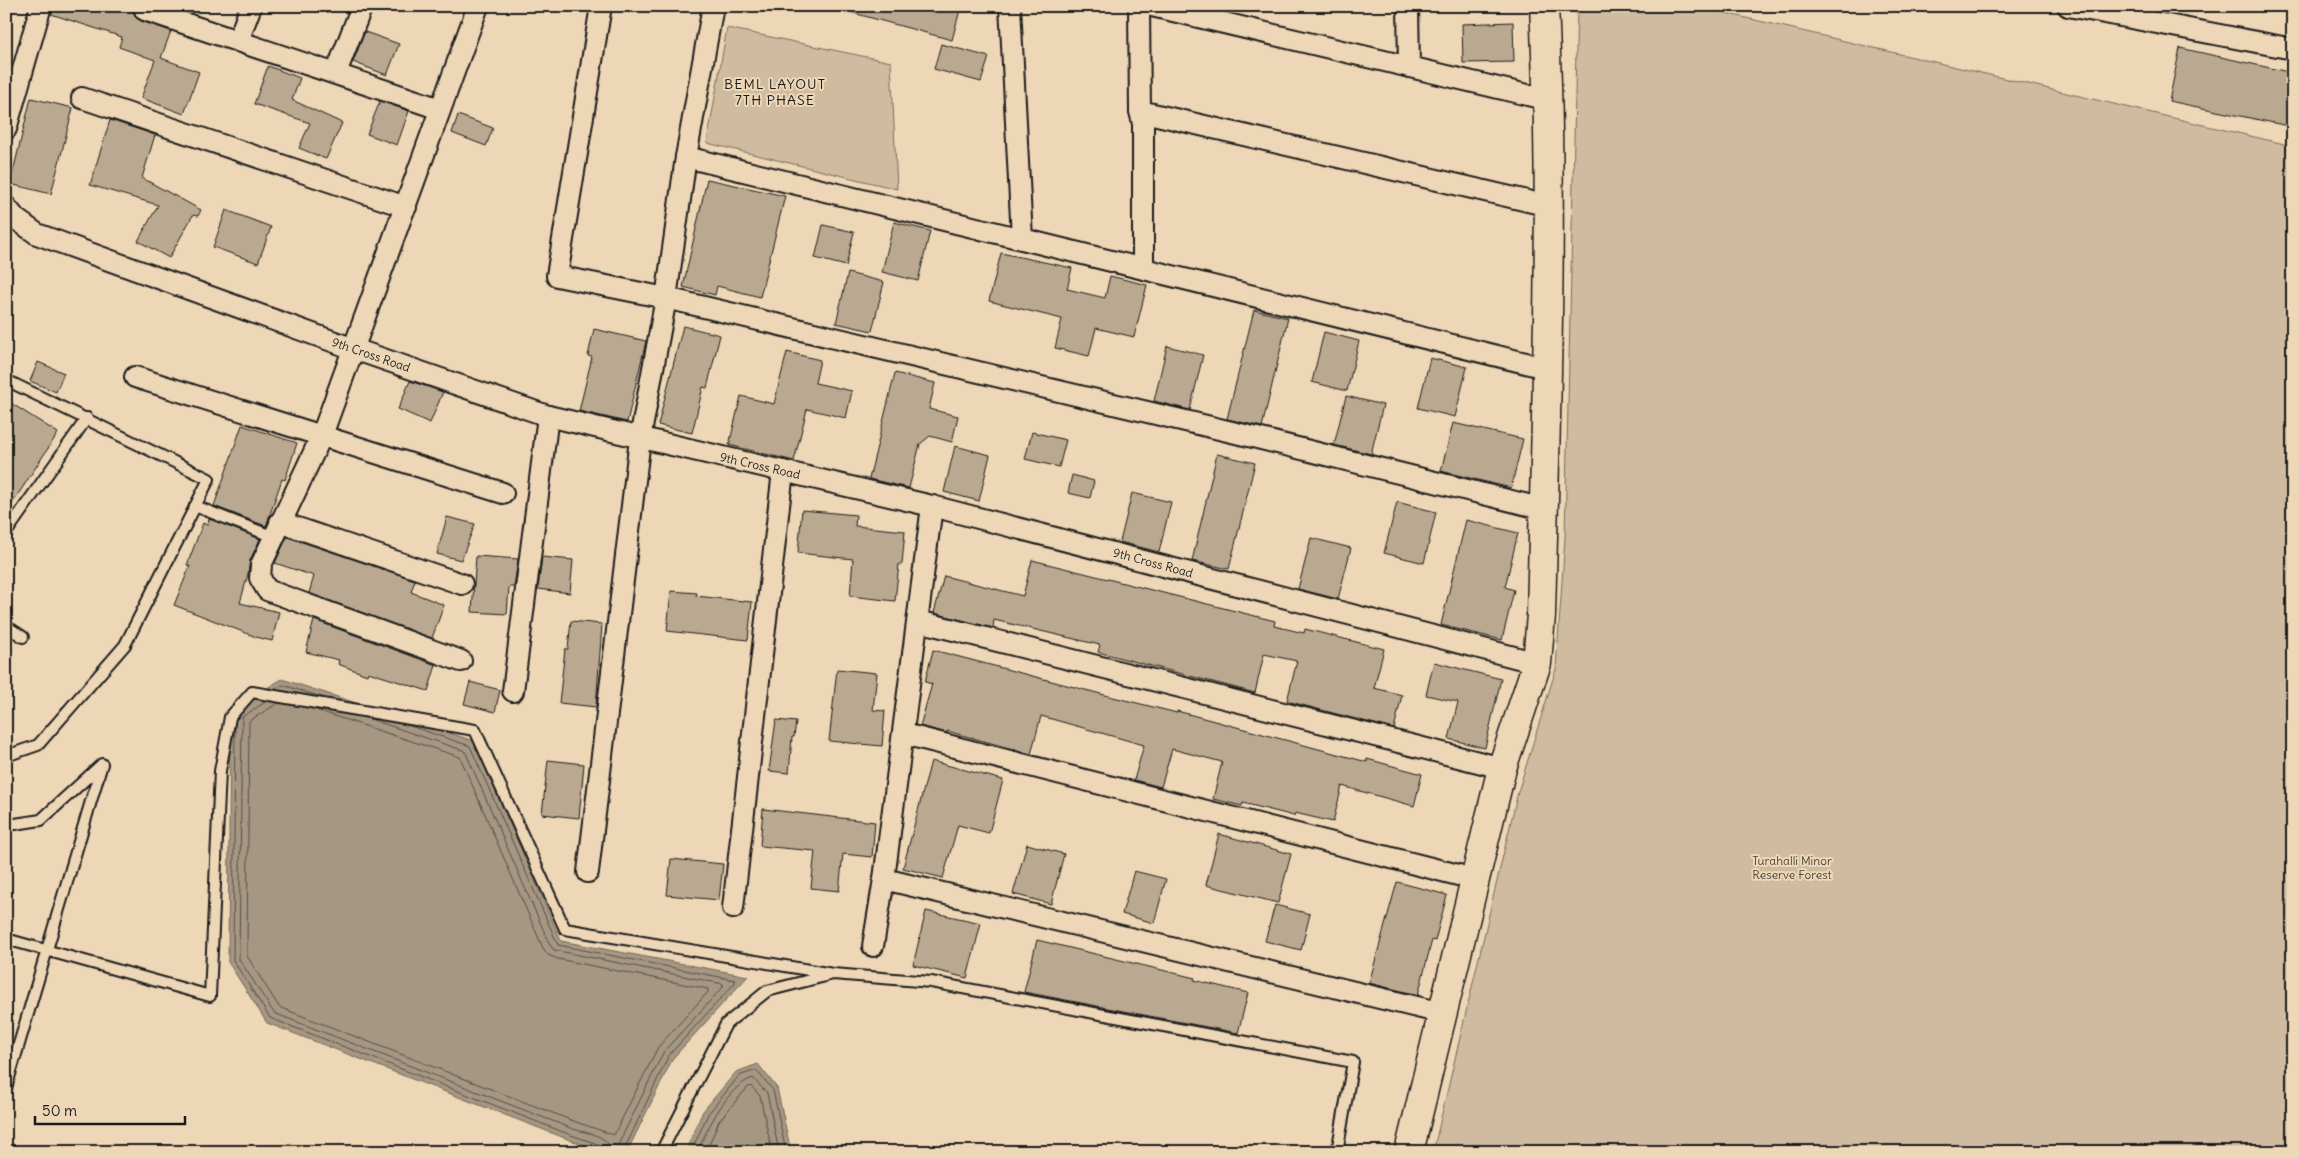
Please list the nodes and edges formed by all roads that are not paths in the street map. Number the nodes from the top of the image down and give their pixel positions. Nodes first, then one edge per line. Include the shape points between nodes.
1 (41, 6) edge
2 (146, 6) edge
3 (251, 6) edge
4 (362, 6) edge
5 (478, 6) edge
6 (601, 6) edge
7 (713, 6) edge
8 (1010, 6) edge
9 (1139, 6) edge
10 (1152, 6) edge
11 (1408, 6) edge
12 (1544, 6) edge
13 (2068, 6) edge
14 (238, 41) junction
15 (2293, 49) edge
16 (1409, 67) junction
17 (336, 73) junction
18 (82, 98) dead end
19 (1549, 100) junction
20 (440, 109) junction
21 (1140, 111) junction
22 (6, 129) edge
23 (686, 157) junction
24 (1549, 206) junction
25 (406, 207) junction
26 (9, 219) edge
27 (1022, 239) junction
28 (1143, 268) junction
29 (666, 298) junction
30 (354, 349) junction
31 (1546, 368) junction
32 (135, 377) dead end
33 (6, 380) edge
34 (548, 416) junction
35 (87, 418) junction
36 (322, 435) junction
37 (640, 439) junction
38 (783, 471) junction
39 (503, 493) dead end
40 (195, 506) junction
41 (932, 506) junction
42 (1544, 509) junction
43 (277, 529) junction
44 (6, 533) edge
45 (462, 584) dead end
46 (918, 621) junction
47 (6, 626) edge
48 (23, 637) dead end
49 (461, 661) dead end
50 (1537, 663) junction
51 (513, 691) dead end
52 (904, 734) junction
53 (6, 756) edge
54 (1502, 768) junction
55 (6, 823) edge
56 (588, 872) dead end
57 (884, 879) junction
58 (1474, 879) junction
59 (733, 908) dead end
60 (6, 939) edge
61 (873, 946) dead end
62 (48, 950) junction
63 (833, 974) junction
64 (1442, 1013) junction
65 (6, 1088) edge
66 (661, 1152) edge
67 (1337, 1152) edge
68 (1408, 1152) edge

1 - 22 street
2 - 14 street via 145,10
3 - 14 street
4 - 17 street
5 - 20 street
6 - 29 street via 557,276
7 - 23 street
8 - 27 street
9 - 21 street
10 - 16 street
11 - 16 street
12 - 19 street
13 - 15 street
14 - 17 street
16 - 19 street
17 - 20 street
18 - 25 street
19 - 24 street
20 - 25 street
21 - 24 street
21 - 28 street via 1143,124
23 - 27 street
23 - 29 street
24 - 31 street
25 - 30 street
26 - 30 street, 9th Cross Road via 37,234
27 - 28 street
28 - 31 street
29 - 37 street
29 - 42 street
30 - 34 street, 9th Cross Road
30 - 36 street
31 - 42 street
32 - 36 street
33 - 35 lane
34 - 37 street, 9th Cross Road
34 - 51 street
35 - 40 lane via 209,479
35 - 44 lane
36 - 39 street
36 - 43 street
37 - 38 street, 9th Cross Road
37 - 56 street
38 - 41 street, 9th Cross Road
38 - 59 street
40 - 43 lane
40 - 53 lane via 125,645 38,746
41 - 46 street
41 - 50 street, 9th Cross Road
42 - 50 street
43 - 45 street
43 - 49 street via 261,565 260,578 267,590
46 - 52 street
46 - 54 street
47 - 48 lane
50 - 54 street
52 - 57 street
52 - 58 street
54 - 58 street
55 - 62 lane via 41,820 102,764
57 - 61 street
57 - 64 street
58 - 64 street
60 - 62 lane
62 - 63 lane via 210,996 220,771 230,717 252,692 475,730 565,929
62 - 65 lane
63 - 66 lane via 767,991 726,1024
63 - 67 lane via 930,982 1353,1062
64 - 68 street

